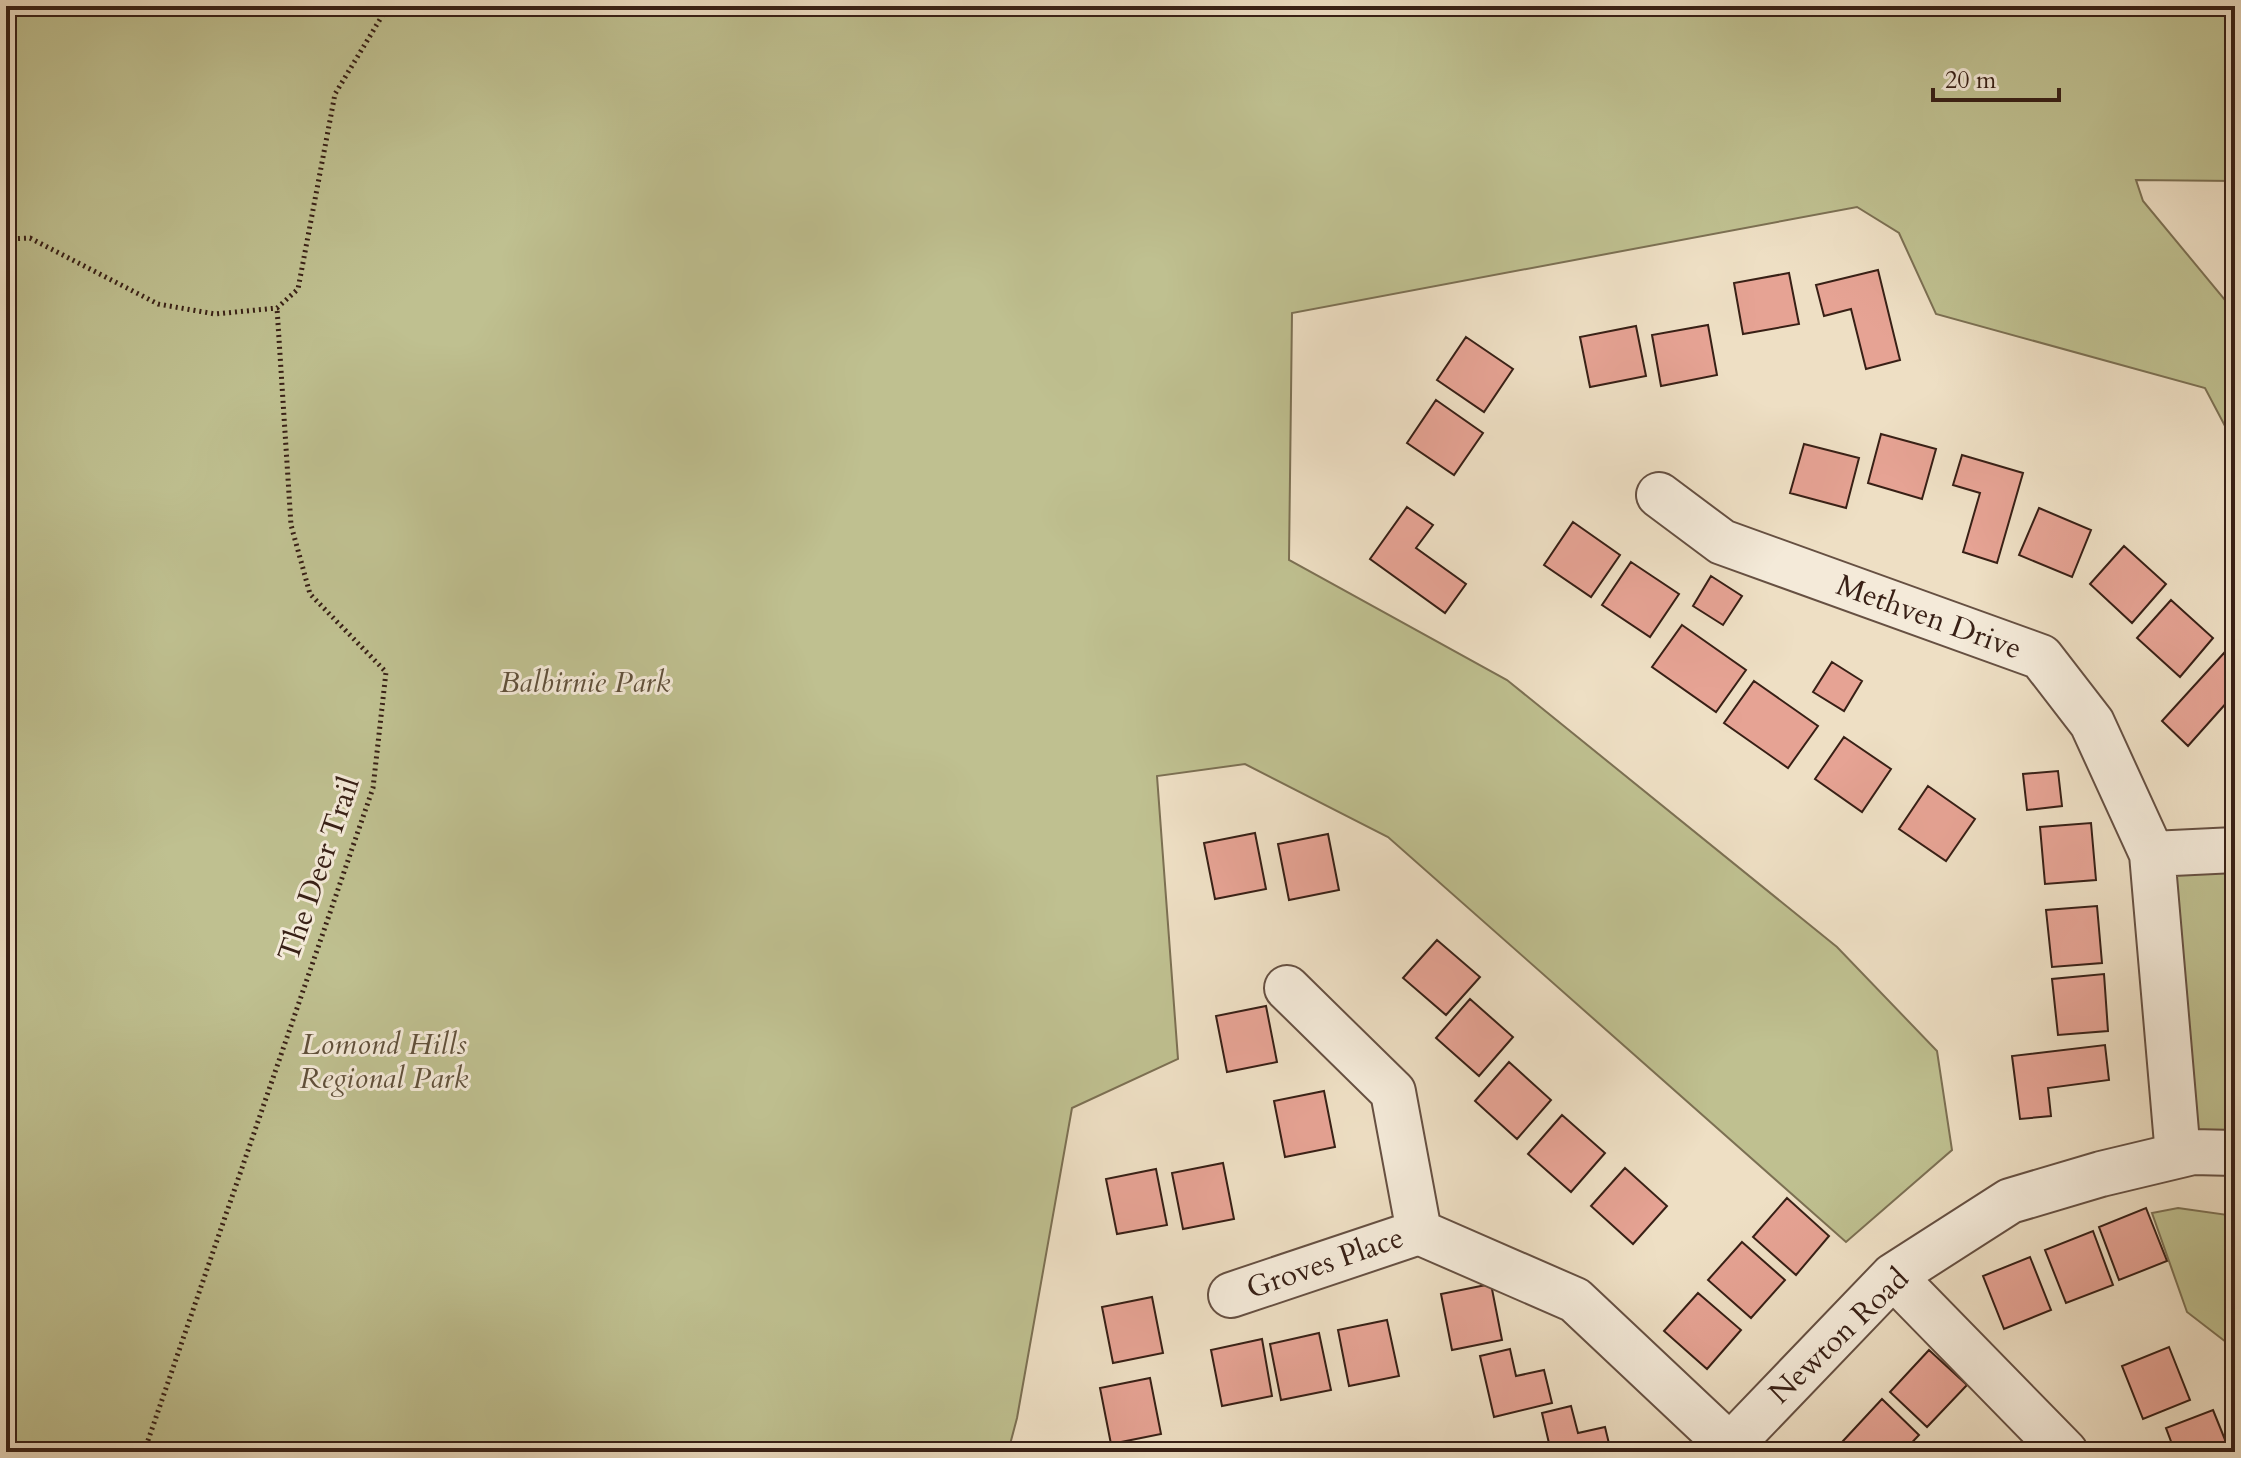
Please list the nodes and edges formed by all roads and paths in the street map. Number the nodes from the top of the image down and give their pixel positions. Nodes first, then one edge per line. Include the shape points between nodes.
1 (388, 6) edge
2 (6, 239) edge
3 (277, 308) junction
4 (1659, 495) dead end
5 (2235, 850) edge
6 (2152, 854) junction
7 (1287, 988) dead end
8 (2235, 1153) edge
9 (2178, 1155) junction
10 (1419, 1232) junction
11 (1893, 1276) junction
12 (1231, 1295) dead end
13 (1727, 1449) edge
14 (144, 1452) edge
15 (2065, 1452) edge

1 - 3 path via 335,94 298,289
2 - 3 path via 30,238 158,304 215,314
3 - 14 path, The Deer Trail via 291,525 310,594 386,672 373,788
4 - 6 street, Methven Drive via 1722,542 2041,657 2092,723
5 - 6 street
6 - 9 street, Methven Drive
7 - 10 street, Groves Place via 1393,1092
8 - 9 street, Newton Road
9 - 11 street, Newton Road via 2010,1201
10 - 12 street, Groves Place
10 - 13 street, Groves Place via 1575,1300
11 - 13 street, Newton Road
11 - 15 street

